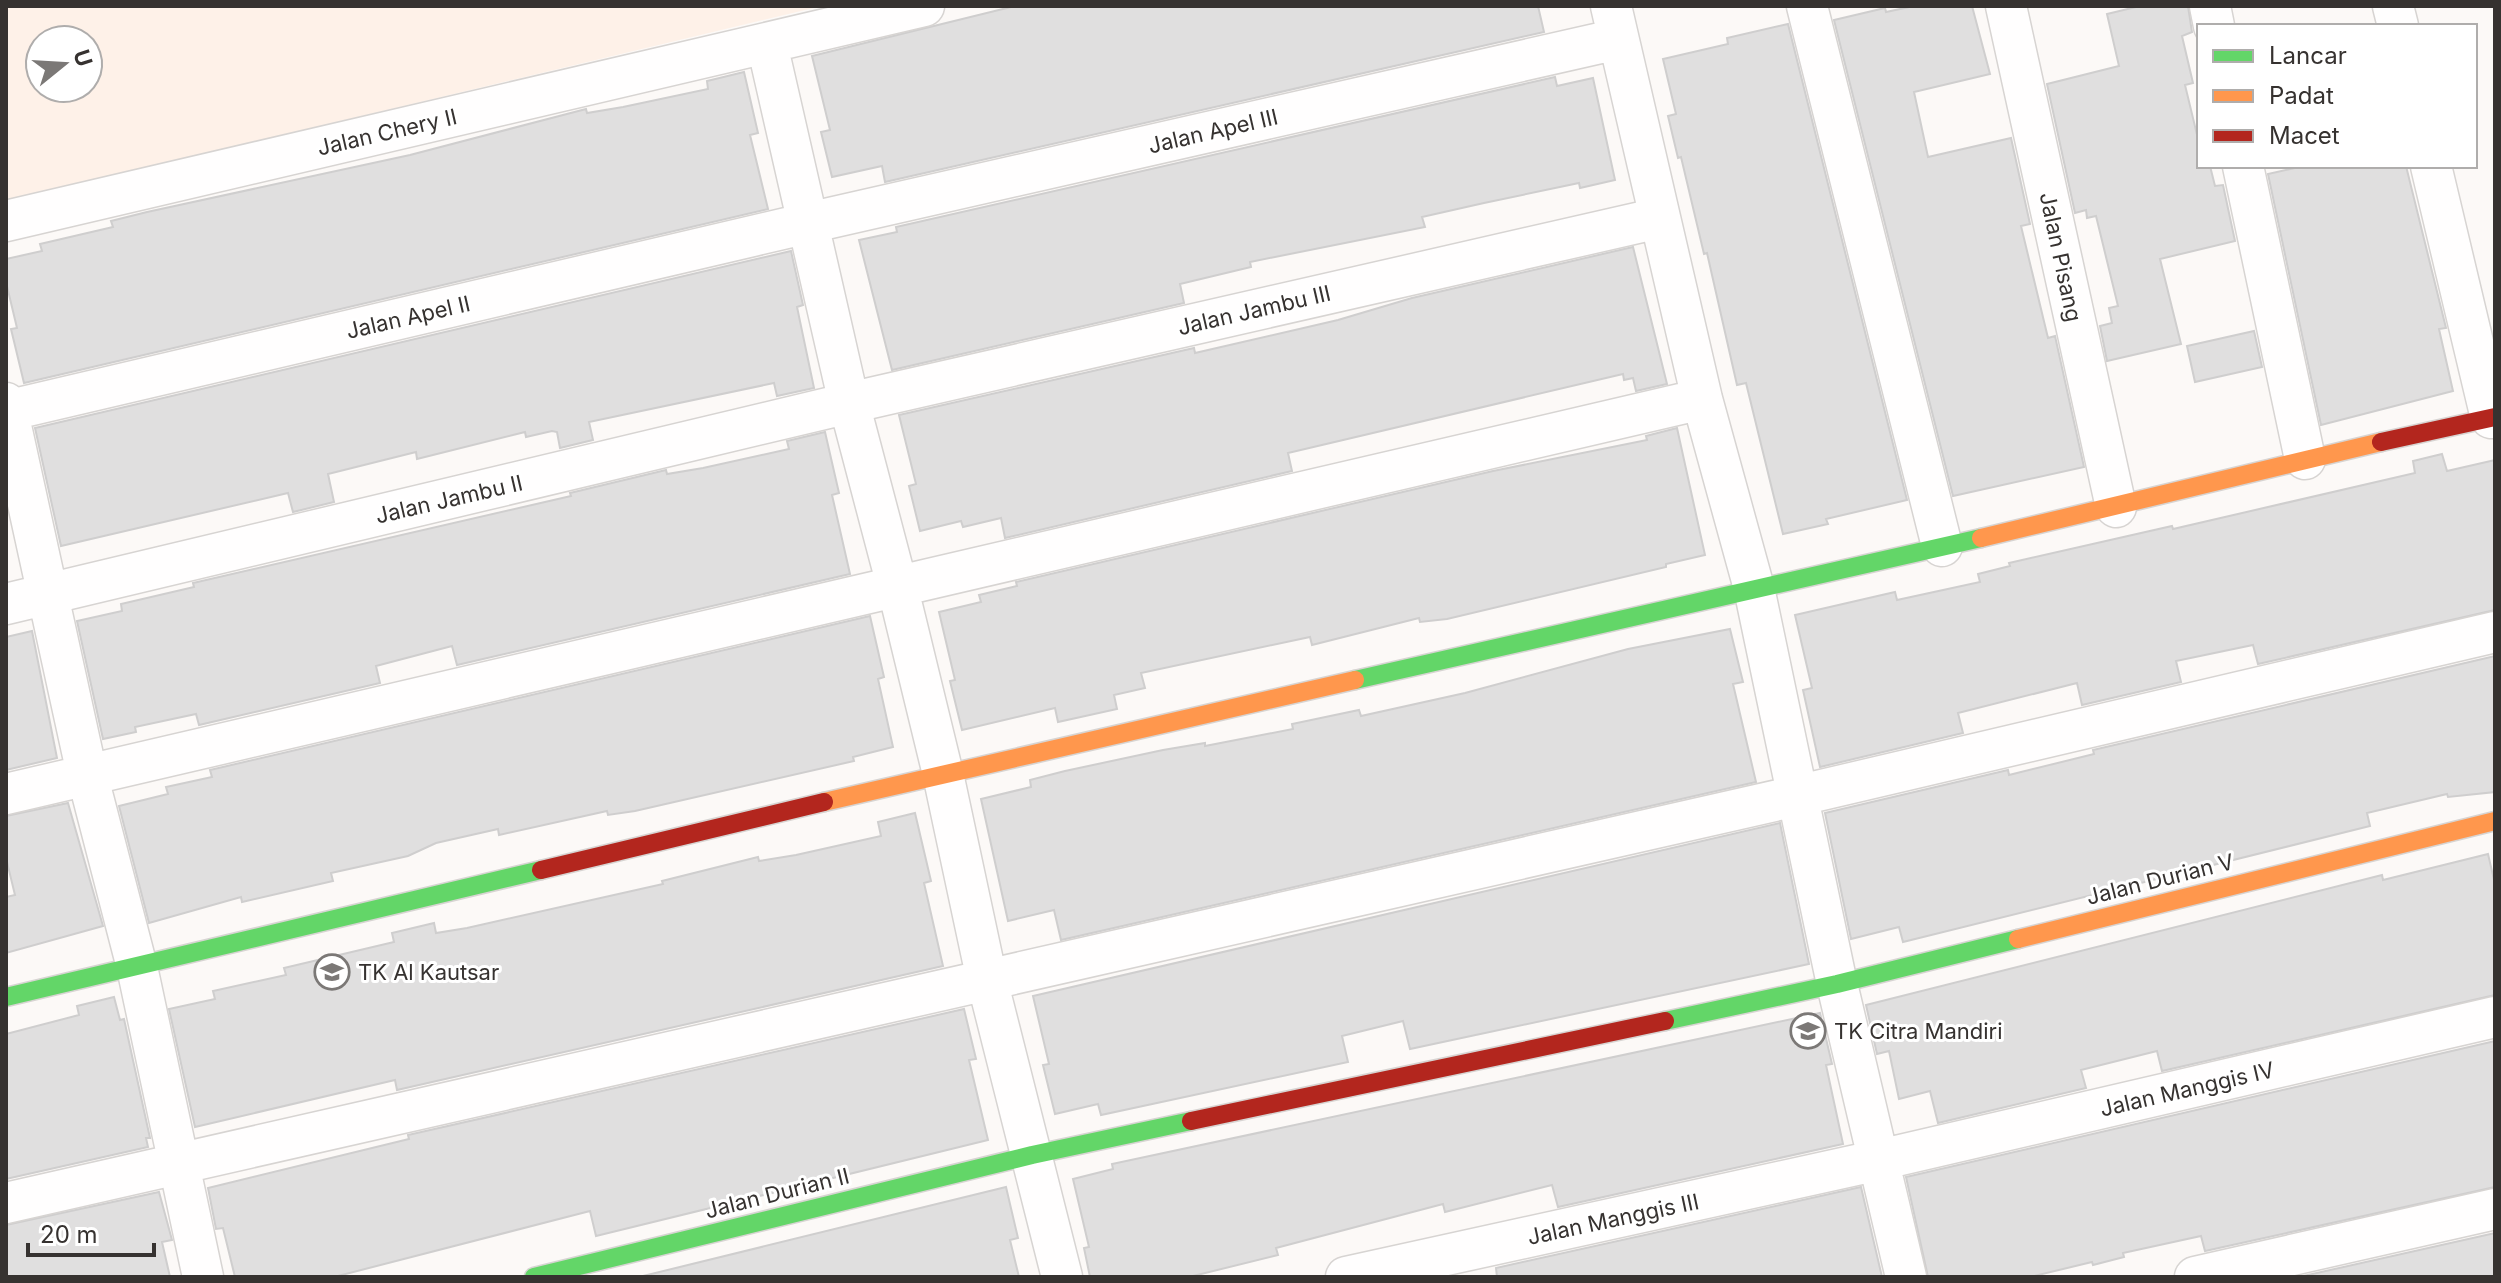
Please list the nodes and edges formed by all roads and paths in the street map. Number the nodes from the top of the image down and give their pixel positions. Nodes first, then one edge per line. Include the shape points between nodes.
1 (924, 6) edge
2 (1807, 6) edge
3 (2006, 6) edge
4 (1615, 23) edge
5 (767, 44) junction
6 (2243, 168) edge
7 (2431, 168) edge
8 (1659, 218) junction
9 (6, 221) edge
10 (808, 223) junction
11 (1702, 399) junction
12 (849, 403) junction
13 (7, 408) edge
14 (2493, 418) edge
15 (2305, 459) junction
16 (2116, 507) junction
17 (1942, 546) junction
18 (1754, 588) junction
19 (898, 589) junction
20 (49, 594) junction
21 (6, 604) edge
22 (2495, 632) edge
23 (87, 774) junction
24 (943, 774) junction
25 (6, 794) edge
26 (1796, 796) junction
27 (2495, 821) edge
28 (137, 967) junction
29 (987, 980) junction
30 (1837, 984) junction
31 (6, 997) edge
32 (2495, 1017) edge
33 (1032, 1155) junction
34 (1879, 1160) junction
35 (179, 1163) junction
36 (6, 1203) edge
37 (2495, 1209) edge
38 (203, 1277) edge
39 (534, 1277) edge
40 (1062, 1277) edge
41 (1346, 1277) edge
42 (1906, 1277) edge
43 (2195, 1277) edge

1 - 5 street, Jalan Chery II
2 - 17 street
3 - 16 street, Jalan Pisang
4 - 8 street
4 - 10 street, Jalan Apel III
5 - 9 street, Jalan Chery II
5 - 10 street
6 - 15 street
7 - 14 street
8 - 11 street
8 - 12 street, Jalan Jambu III
10 - 12 street
10 - 13 street, Jalan Apel II
11 - 18 street
11 - 19 street
12 - 19 street
12 - 20 street, Jalan Jambu II
13 - 20 street
14 - 15 street
15 - 16 street
16 - 17 street
17 - 18 street
18 - 24 street
18 - 26 street
19 - 23 street
19 - 24 street
20 - 21 street, Jalan Jambu II
20 - 23 street
22 - 26 street
23 - 25 street
23 - 28 street
24 - 28 street
24 - 29 street
26 - 29 street
26 - 30 street
27 - 30 street, Jalan Durian V
28 - 31 street
28 - 35 street
29 - 33 street
29 - 35 street
30 - 33 street, Jalan Durian V
30 - 34 street
32 - 34 street, Jalan Manggis IV
33 - 39 street, Jalan Durian II
33 - 40 street
34 - 41 street, Jalan Manggis III
34 - 42 street
35 - 36 street
35 - 38 street
37 - 43 street

